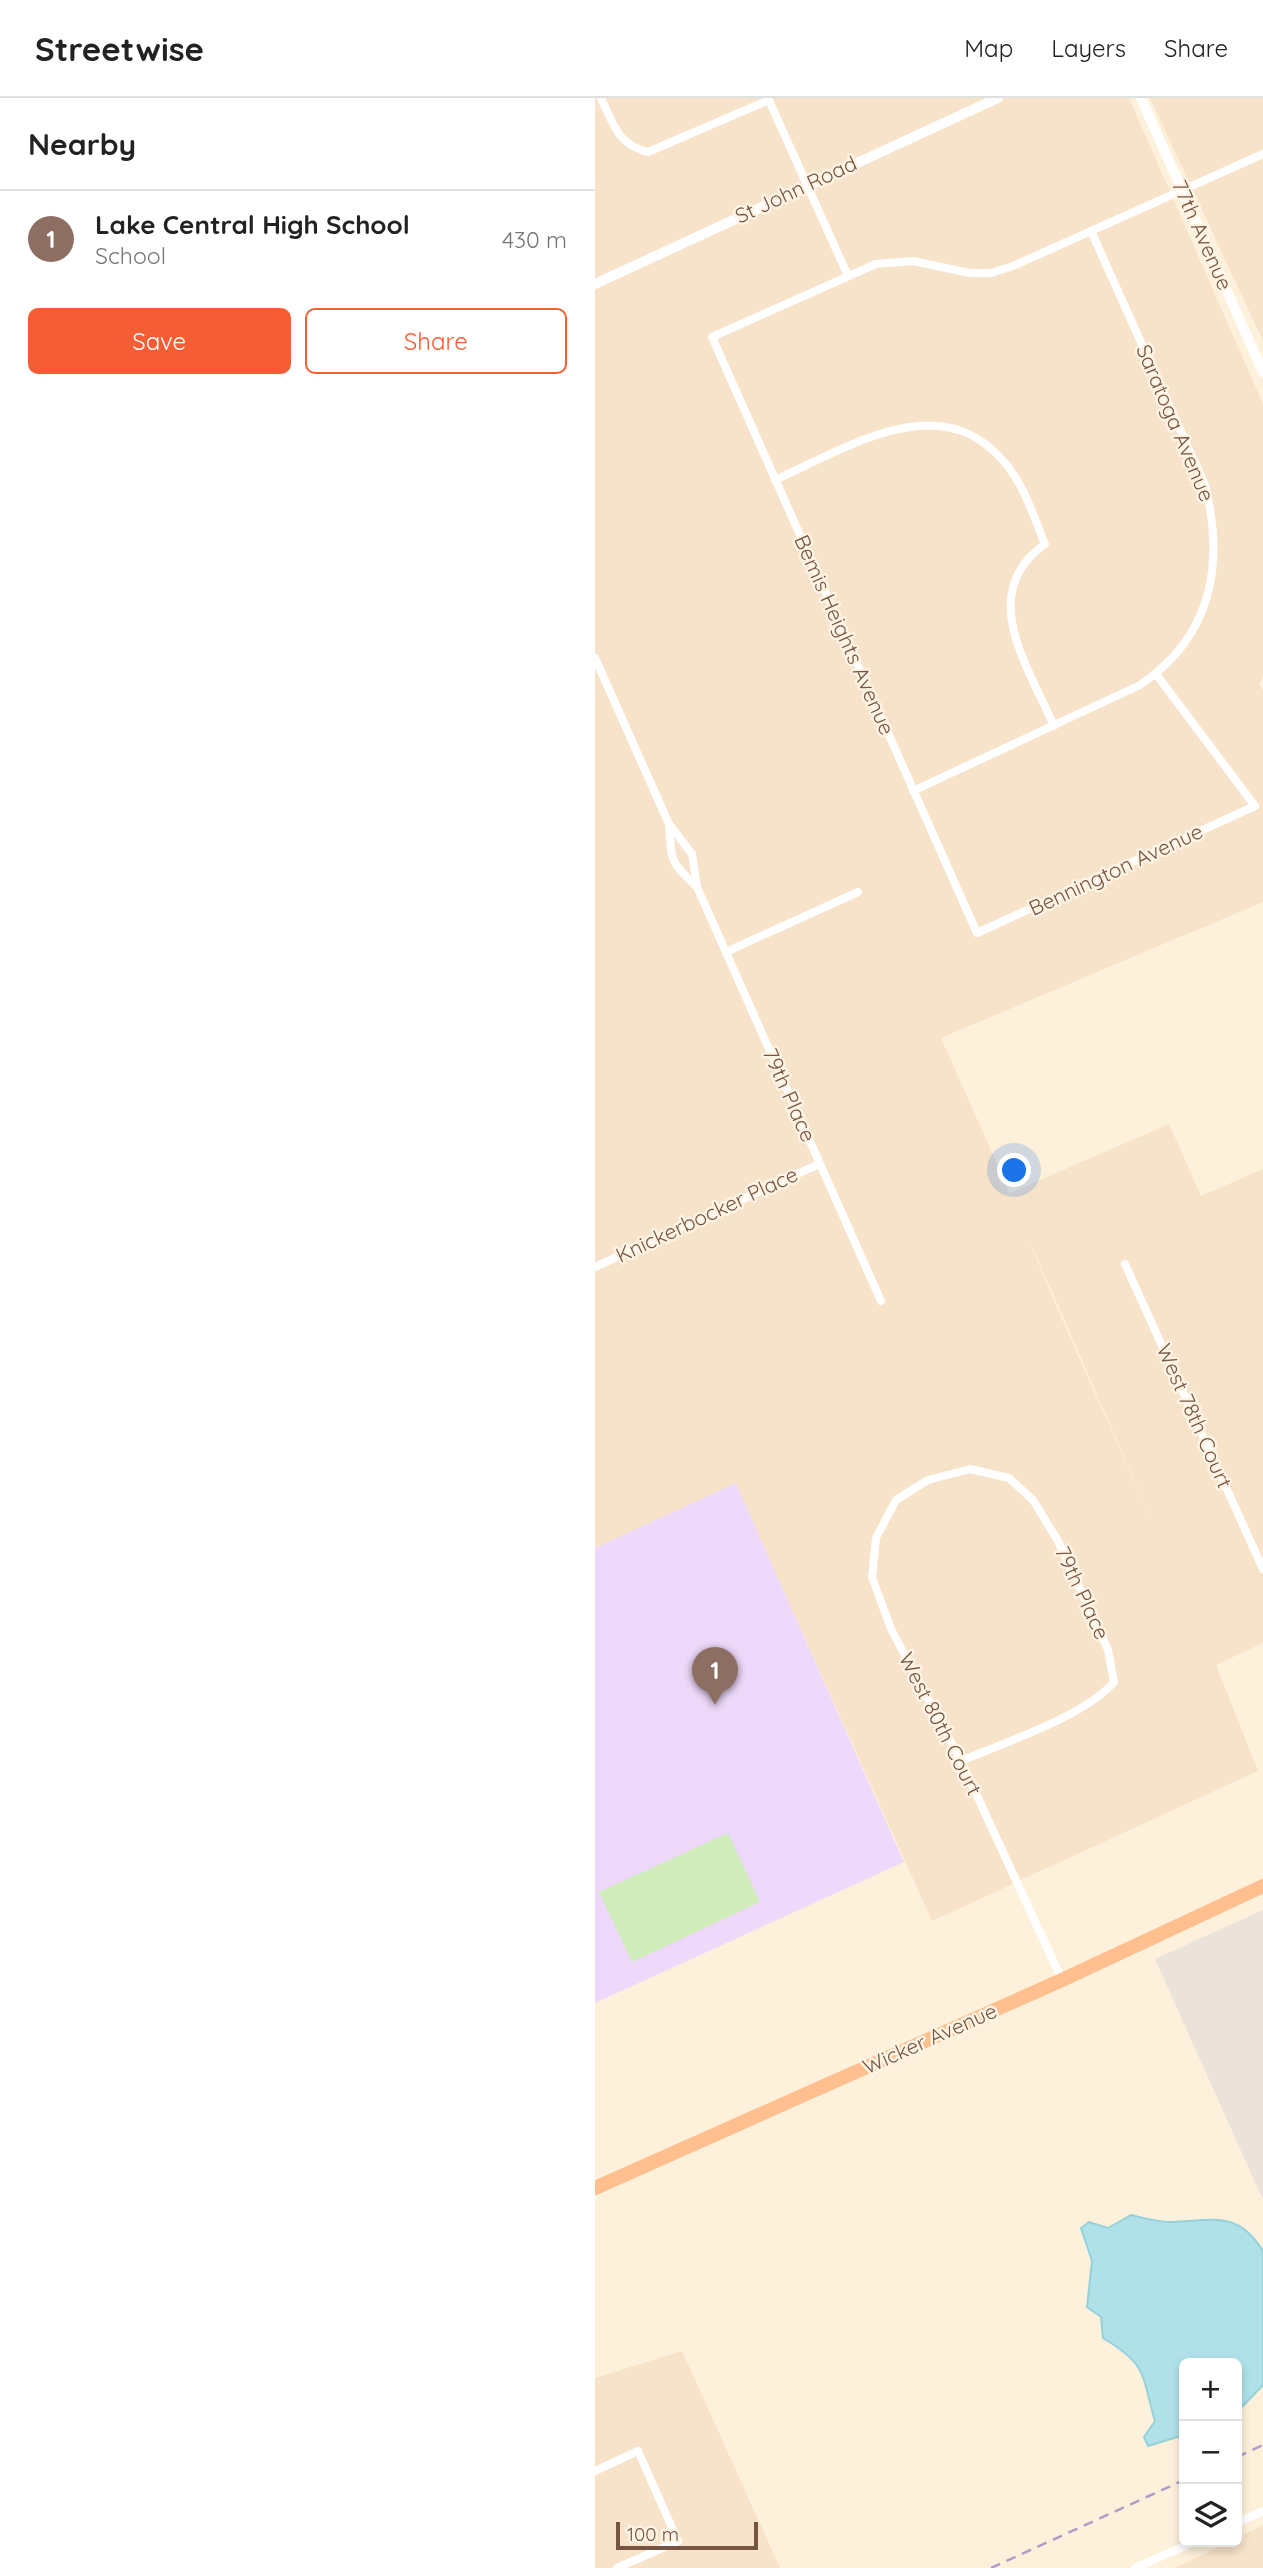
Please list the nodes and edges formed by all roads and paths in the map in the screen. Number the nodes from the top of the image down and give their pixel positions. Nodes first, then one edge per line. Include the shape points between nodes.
1 (601, 98) edge
2 (998, 98) edge
3 (1142, 98) edge
4 (769, 99) edge
5 (1263, 154) edge
6 (806, 184) junction
7 (1182, 190) junction
8 (1091, 231) junction
9 (848, 276) junction
10 (595, 284) edge
11 (1263, 372) edge
12 (775, 480) junction
13 (595, 658) edge
14 (1156, 674) junction
15 (1054, 726) junction
16 (913, 791) junction
17 (669, 824) junction
18 (697, 887) junction
19 (858, 892) dead end
20 (977, 933) joint
21 (726, 952) junction
22 (819, 1164) junction
23 (1125, 1264) dead end
24 (595, 1267) edge
25 (881, 1301) dead end
26 (928, 1480) joint
27 (1263, 1569) edge
28 (961, 1761) junction
29 (1263, 1886) edge
30 (1062, 1980) junction
31 (595, 2188) edge
32 (595, 2471) edge
33 (1263, 2512) edge
34 (1242, 2521) edge
35 (1183, 2547) edge
36 (617, 2568) edge
37 (1135, 2568) edge

1 - 4 street via 618,137 626,145 648,152
2 - 6 street, St John Road
3 - 7 street, 77th Avenue
4 - 6 street
5 - 7 street
6 - 9 street
6 - 10 street, St John Road
7 - 8 street
7 - 11 street, 77th Avenue
8 - 9 street via 991,272 897,261
8 - 14 street, Saratoga Avenue via 1205,485 1214,521 1212,582 1206,604 1188,639
9 - 12 street, Bemis Heights Avenue via 712,337
12 - 15 street via 886,430 914,424 956,429 989,447 1018,481 1045,544 1022,564 1014,579 1010,624
12 - 16 street, Bemis Heights Avenue
13 - 17 street, 79th Place
14 - 15 street, Saratoga Avenue
14 - 20 street, Bennington Avenue via 1255,806
15 - 16 street, Saratoga Avenue
16 - 20 street, Bemis Heights Avenue
17 - 18 street, 79th Place via 692,854
17 - 18 street, 79th Place via 674,865
18 - 21 street, 79th Place
19 - 21 street
21 - 22 street, 79th Place
22 - 24 street, Knickerbocker Place
22 - 25 street, 79th Place
23 - 27 street, West 78th Court
26 - 28 street, West 80th Court via 896,1500 876,1538 872,1577 891,1629
26 - 28 street, 79th Place via 970,1469 1010,1478 1033,1500 1058,1541 1108,1650 1114,1682 1101,1698 1080,1709
28 - 30 street, West 80th Court
29 - 30 highway, Wicker Avenue
30 - 31 highway, Wicker Avenue
32 - 36 street via 638,2451 678,2540
33 - 34 street
35 - 37 street

